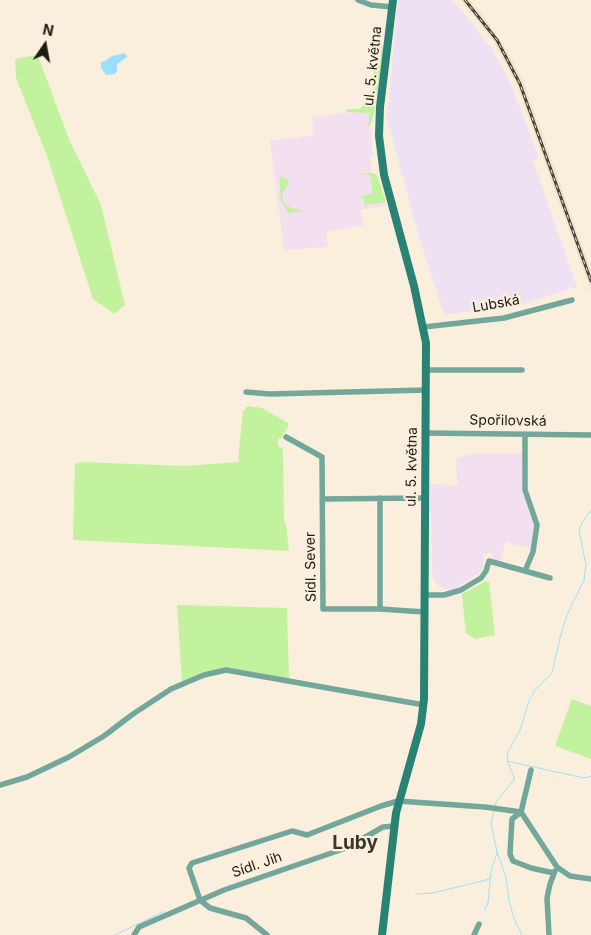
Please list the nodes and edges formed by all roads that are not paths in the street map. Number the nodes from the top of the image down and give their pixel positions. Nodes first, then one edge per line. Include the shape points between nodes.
1 (358, 0) edge
2 (392, 4) edge
3 (572, 300) dead end
4 (424, 327) junction
5 (426, 370) junction
6 (522, 370) dead end
7 (426, 390) junction
8 (246, 392) dead end
9 (425, 433) junction
10 (525, 434) junction
11 (591, 435) edge
12 (286, 437) dead end
13 (380, 498) junction
14 (424, 498) junction
15 (322, 499) junction
16 (525, 571) junction
17 (550, 578) dead end
18 (424, 594) junction
19 (380, 609) junction
20 (424, 612) junction
21 (424, 705) junction
22 (531, 770) dead end
23 (0, 785) edge
24 (398, 801) junction
25 (521, 812) junction
26 (394, 826) junction
27 (556, 870) junction
28 (591, 879) edge
29 (200, 900) junction
30 (480, 924) dead end
31 (134, 935) edge
32 (267, 935) edge
33 (382, 935) edge
34 (474, 935) edge
35 (549, 935) edge

1 - 2 street via 371,5
2 - 4 street, ul. 5. května via 379,144 384,175
3 - 4 street, Lubská via 504,318
4 - 5 street, ul. 5. května
5 - 6 street
5 - 7 street, ul. 5. května
7 - 8 street
7 - 9 street, ul. 5. května
9 - 10 street, Spořilovská
9 - 14 street, ul. 5. května
10 - 11 street, Spořilovská
10 - 16 street via 524,490 537,524 533,552
12 - 15 street, Sídl. Sever via 322,457
13 - 14 street
13 - 15 street
13 - 19 street
14 - 18 street, ul. 5. května
15 - 19 street, Sídl. Sever via 323,609
16 - 17 street
16 - 18 street via 489,561 481,578 461,590 444,595
18 - 20 street, ul. 5. května
19 - 20 street, Sídl. Sever
20 - 21 street, ul. 5. května
21 - 23 street via 226,670 204,674 171,689 69,757 27,777
21 - 24 street, ul. 5. května
22 - 25 street
24 - 25 street
24 - 26 street, ul. 5. května
24 - 29 street via 308,835 292,831 192,863 189,868
25 - 27 street
25 - 27 street via 512,819 510,854 513,861 531,868
26 - 29 street, Sídl. Jih via 382,827 346,848
26 - 33 street, ul. 5. května
27 - 28 street
27 - 35 street via 547,898
29 - 31 street, Sídl. Jih via 139,927
29 - 32 street via 210,908 246,918
30 - 34 street

